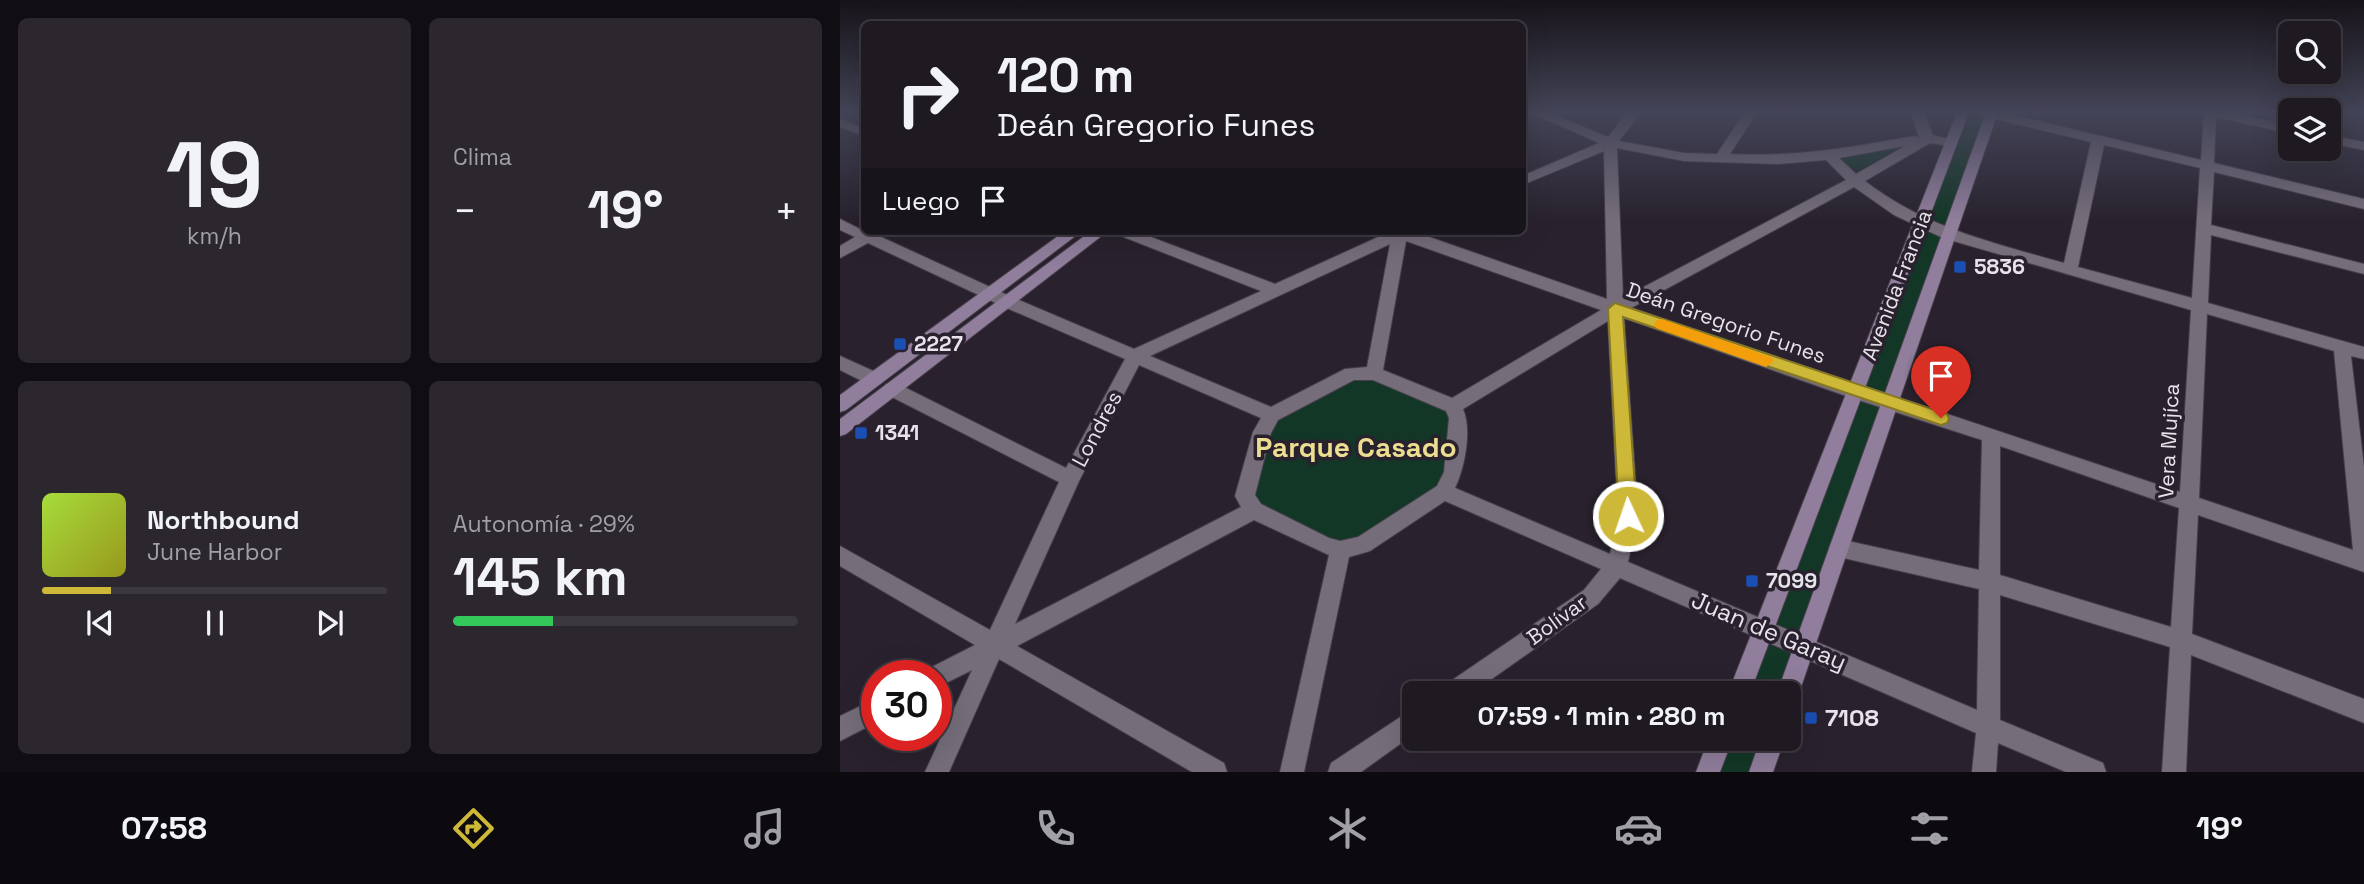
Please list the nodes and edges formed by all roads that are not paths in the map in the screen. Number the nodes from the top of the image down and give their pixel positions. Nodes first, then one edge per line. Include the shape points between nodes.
1 (1599, 148) edge
2 (1611, 148) edge
3 (1640, 148) edge
4 (1727, 148) edge
5 (1873, 148) edge
6 (1911, 148) edge
7 (1949, 148) edge
8 (1977, 148) edge
9 (2096, 148) edge
10 (2132, 148) edge
11 (2208, 148) edge
12 (1829, 156) junction
13 (1720, 159) junction
14 (2207, 166) junction
15 (1526, 179) edge
16 (1853, 182) junction
17 (2364, 204) edge
18 (840, 224) edge
19 (1920, 224) junction
20 (2204, 228) junction
21 (861, 231) edge
22 (869, 235) edge
23 (873, 235) edge
24 (1070, 235) edge
25 (1096, 235) edge
26 (1131, 235) edge
27 (1393, 235) edge
28 (1398, 235) edge
29 (1407, 235) edge
30 (1948, 235) junction
31 (840, 253) edge
32 (2070, 269) junction
33 (2364, 269) edge
34 (1274, 290) junction
35 (990, 293) junction
36 (1008, 302) junction
37 (2200, 306) junction
38 (1615, 309) junction
39 (2342, 346) junction
40 (2364, 353) edge
41 (1136, 355) junction
42 (840, 362) edge
43 (1374, 373) junction
44 (874, 379) junction
45 (892, 388) junction
46 (1855, 392) junction
47 (1890, 401) junction
48 (840, 405) edge
49 (1453, 406) junction
50 (1272, 415) junction
51 (840, 429) edge
52 (1992, 436) junction
53 (1070, 479) junction
54 (1444, 492) junction
55 (2189, 503) junction
56 (1255, 510) junction
57 (1839, 548) junction
58 (1340, 550) junction
59 (840, 555) edge
60 (2364, 557) edge
61 (2364, 563) edge
62 (1617, 566) junction
63 (1990, 582) junction
64 (1764, 629) junction
65 (2181, 640) junction
66 (995, 646) junction
67 (1805, 646) junction
68 (952, 669) edge
69 (1470, 681) edge
70 (1744, 681) edge
71 (1792, 681) edge
72 (2364, 711) edge
73 (861, 718) edge
74 (1989, 727) junction
75 (1402, 728) edge
76 (840, 729) edge
77 (1716, 751) edge
78 (1768, 751) edge
79 (937, 772) edge
80 (1215, 772) edge
81 (1292, 772) edge
82 (1340, 772) edge
83 (1709, 772) edge
84 (1761, 772) edge
85 (1984, 772) edge
86 (2095, 772) edge
87 (2174, 772) edge

1 - 15 street
2 - 38 street, Bolívar
3 - 13 street
4 - 13 street
5 - 12 street
6 - 16 street
7 - 19 main road, Avenida Francia
8 - 30 main road, Avenida Francia
9 - 32 street
10 - 14 street
11 - 14 street, Vera Mujíca
12 - 13 street
12 - 16 street
14 - 17 street
14 - 20 street, Vera Mujíca
16 - 19 street
16 - 38 street
18 - 21 street
19 - 30 street
19 - 46 main road, Avenida Francia
20 - 33 street
20 - 37 street, Vera Mujíca
22 - 31 street
23 - 35 street
24 - 35 main road
25 - 36 main road
26 - 34 street
27 - 34 street
28 - 43 street
29 - 38 street, Deán Gregorio Funes
30 - 32 street
30 - 47 main road, Avenida Francia
32 - 37 street
34 - 41 street
35 - 36 street
35 - 44 main road
36 - 41 street
36 - 45 main road
37 - 39 street
37 - 55 street, Vera Mujíca
38 - 46 street, Deán Gregorio Funes
38 - 49 street
38 - 62 street, Bolívar via 1628,516
39 - 40 street
39 - 60 street
41 - 50 street
41 - 53 street, Londres
42 - 44 street
43 - 49 street
43 - 50 street via 1351,374
44 - 45 main road
44 - 48 main road
45 - 51 main road
45 - 53 street
46 - 47 street, Deán Gregorio Funes
46 - 64 main road, Avenida Francia
47 - 52 street, Deán Gregorio Funes
47 - 57 main road, Avenida Francia
49 - 54 street via 1458,418 1453,472
50 - 56 street via 1262,432 1245,496
52 - 55 street, Deán Gregorio Funes
52 - 63 street
53 - 66 street, Londres
54 - 58 street via 1363,545
54 - 62 street, Juan de Garay
55 - 61 street, Deán Gregorio Funes
55 - 65 street, Vera Mujíca
56 - 58 street
56 - 66 street
57 - 63 street
57 - 67 main road, Avenida Francia
58 - 81 street
59 - 66 street
62 - 64 street, Juan de Garay
62 - 69 street, Bolívar via 1591,597
63 - 65 street
63 - 74 street
64 - 67 street, Juan de Garay
64 - 70 main road, Avenida Francia
65 - 72 street
65 - 87 street, Vera Mujíca
66 - 68 street
66 - 79 street, Londres
66 - 80 street
67 - 71 main road, Avenida Francia
67 - 74 street, Juan de Garay
73 - 76 street
74 - 85 street
74 - 86 street, Juan de Garay
75 - 82 street
77 - 83 main road
78 - 84 main road

